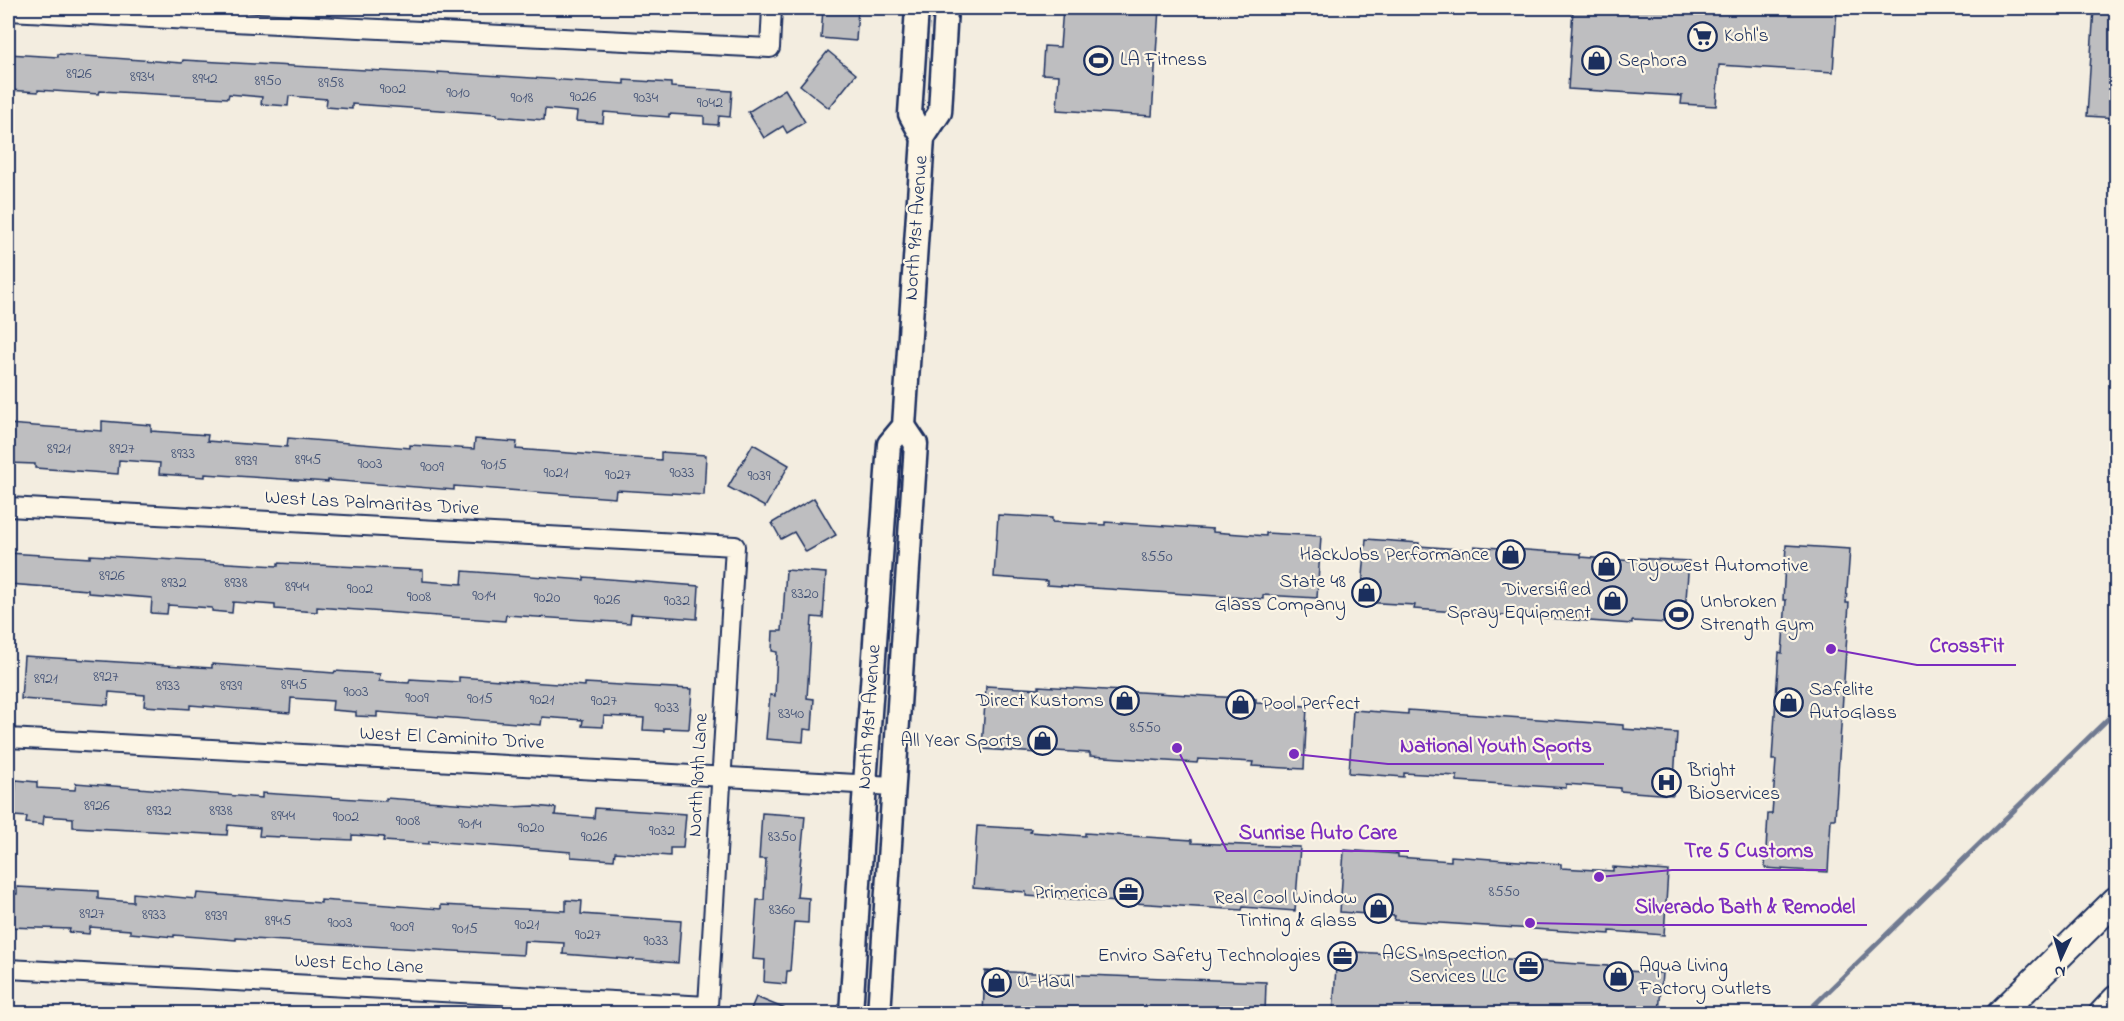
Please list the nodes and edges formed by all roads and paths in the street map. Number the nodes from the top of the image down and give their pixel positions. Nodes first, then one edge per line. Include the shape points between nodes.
1 (772, 8) edge
2 (917, 8) edge
3 (946, 8) edge
4 (8, 11) edge
5 (923, 138) junction
6 (904, 426) junction
7 (8, 507) edge
8 (735, 546) joint
9 (8, 738) edge
10 (722, 776) junction
11 (865, 784) junction
12 (893, 786) junction
13 (2116, 900) edge
14 (8, 969) edge
15 (2116, 999) edge
16 (708, 1006) joint
17 (851, 1014) edge
18 (879, 1014) edge
19 (2000, 1014) edge
20 (2102, 1014) edge

1 - 4 street via 770,48
2 - 5 main road, North 91st Avenue via 910,114
3 - 5 main road, North 91st Avenue via 940,112
5 - 6 main road, North 91st Avenue
6 - 11 main road, North 91st Avenue via 889,444
6 - 12 main road, North 91st Avenue via 916,444
7 - 8 street, West Las Palmaritas Drive
8 - 10 street, North 90th Lane
9 - 10 street, West El Caminito Drive
10 - 11 street, West El Caminito Drive
10 - 16 street, North 90th Lane
11 - 12 street, West El Caminito Drive
11 - 17 main road, North 91st Avenue
12 - 18 main road, North 91st Avenue
13 - 19 highway
14 - 16 street, West Echo Lane
15 - 20 highway

